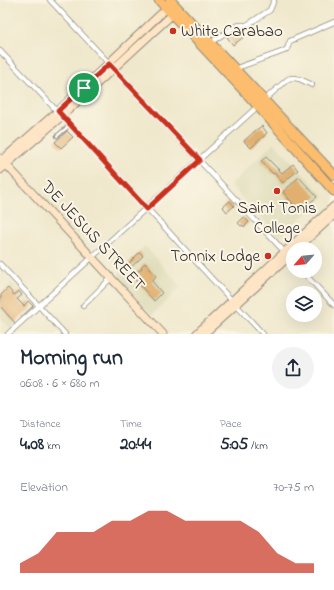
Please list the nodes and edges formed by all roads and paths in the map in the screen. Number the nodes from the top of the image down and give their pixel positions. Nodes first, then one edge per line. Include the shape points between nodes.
1 (50, 0) edge
2 (159, 0) edge
3 (274, 0) edge
4 (172, 7) edge
5 (334, 22) edge
6 (143, 31) junction
7 (148, 37) junction
8 (210, 43) junction
9 (0, 51) edge
10 (111, 66) junction
11 (234, 69) junction
12 (312, 85) dead end
13 (261, 103) junction
14 (60, 114) junction
15 (70, 124) junction
16 (57, 136) dead end
17 (200, 160) junction
18 (2, 161) edge
19 (0, 170) edge
20 (334, 175) edge
21 (334, 191) edge
22 (334, 206) edge
23 (147, 209) junction
24 (334, 215) edge
25 (302, 242) edge
26 (305, 242) edge
27 (286, 251) edge
28 (92, 257) junction
29 (286, 258) edge
30 (0, 264) edge
31 (111, 278) junction
32 (309, 278) edge
33 (233, 302) junction
34 (334, 305) edge
35 (39, 306) junction
36 (83, 306) dead end
37 (8, 334) edge
38 (65, 334) edge
39 (163, 334) edge
40 (196, 334) edge
41 (204, 334) edge
42 (263, 334) edge

1 - 10 street
2 - 4 highway
3 - 8 street via 270,10 247,25 234,27
4 - 6 street
4 - 7 street
4 - 8 highway
4 - 13 highway
5 - 11 street via 290,41 284,51
6 - 7 street
6 - 10 street
7 - 10 street
8 - 11 highway
9 - 14 street
10 - 14 street
10 - 17 street
11 - 13 highway
12 - 13 street via 297,78 288,79
13 - 17 street
13 - 20 highway
13 - 21 highway
14 - 15 street
14 - 18 street
15 - 16 lane
15 - 23 street
17 - 23 street
17 - 27 street
18 - 19 street
18 - 28 street, DE JESUS STREET
22 - 25 street
23 - 28 street
23 - 33 street
24 - 26 street
28 - 31 street, DE JESUS STREET
28 - 35 street
29 - 33 street
30 - 35 street
31 - 36 street
31 - 39 street, DE JESUS STREET
32 - 34 street
33 - 40 street
33 - 41 street
33 - 42 street
35 - 37 street
35 - 38 street

